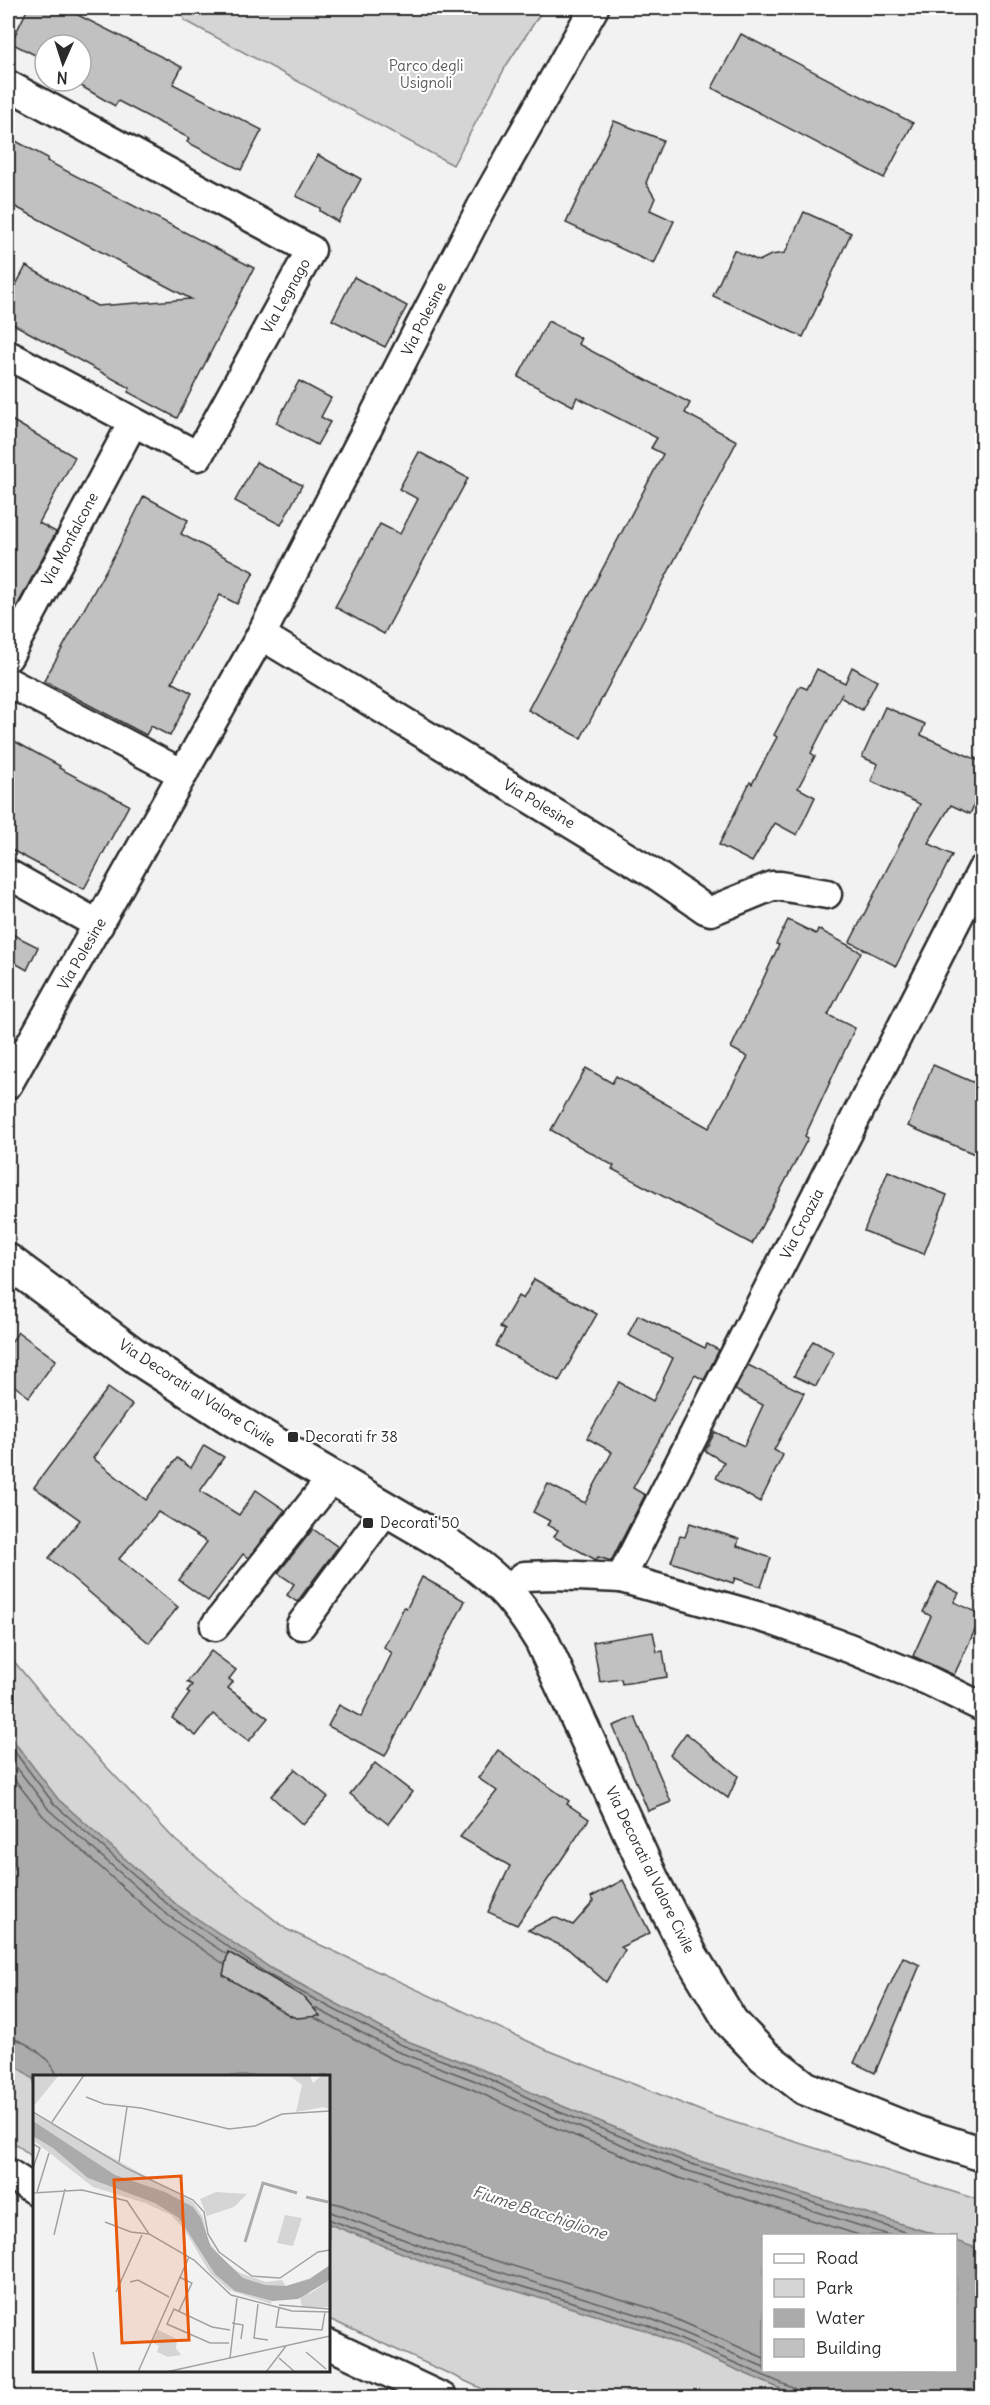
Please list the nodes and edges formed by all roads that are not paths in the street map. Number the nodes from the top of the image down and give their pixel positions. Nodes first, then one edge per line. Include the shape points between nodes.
1 (594, 8) edge
2 (8, 85) edge
3 (8, 355) edge
4 (133, 423) junction
5 (261, 635) junction
6 (8, 657) edge
7 (8, 682) edge
8 (183, 774) junction
9 (982, 870) edge
10 (8, 874) edge
11 (827, 894) dead end
12 (99, 925) junction
13 (8, 1084) edge
14 (8, 1261) edge
15 (332, 1478) junction
16 (386, 1510) junction
17 (621, 1578) junction
18 (506, 1590) junction
19 (301, 1625) dead end
20 (215, 1626) dead end
21 (982, 1707) edge
22 (982, 2154) edge
23 (8, 2173) edge
24 (33, 2189) edge
25 (330, 2345) edge
26 (443, 2397) edge

1 - 5 street, Via Polesine via 482,208
2 - 4 street, Via Legnago via 311,250 198,456
3 - 4 street, Via Legnago
4 - 6 street, Via Monfalcone
5 - 8 street, Via Polesine
5 - 11 street, Via Polesine via 646,869 705,909 717,910 772,886
7 - 8 street
8 - 12 street, Via Polesine
9 - 17 street, Via Croazia
10 - 12 street
12 - 13 street, Via Polesine
14 - 15 street, Via Decorati al Valore Civile via 141,1360
15 - 16 street, Via Decorati al Valore Civile
15 - 20 street
16 - 18 street, Via Decorati al Valore Civile via 475,1562
16 - 19 street
17 - 18 street via 524,1576
17 - 21 street via 771,1620 927,1680
18 - 22 street, Via Decorati al Valore Civile via 542,1641 653,1882 731,2022 764,2056 805,2088 916,2133
23 - 24 street
25 - 26 street

